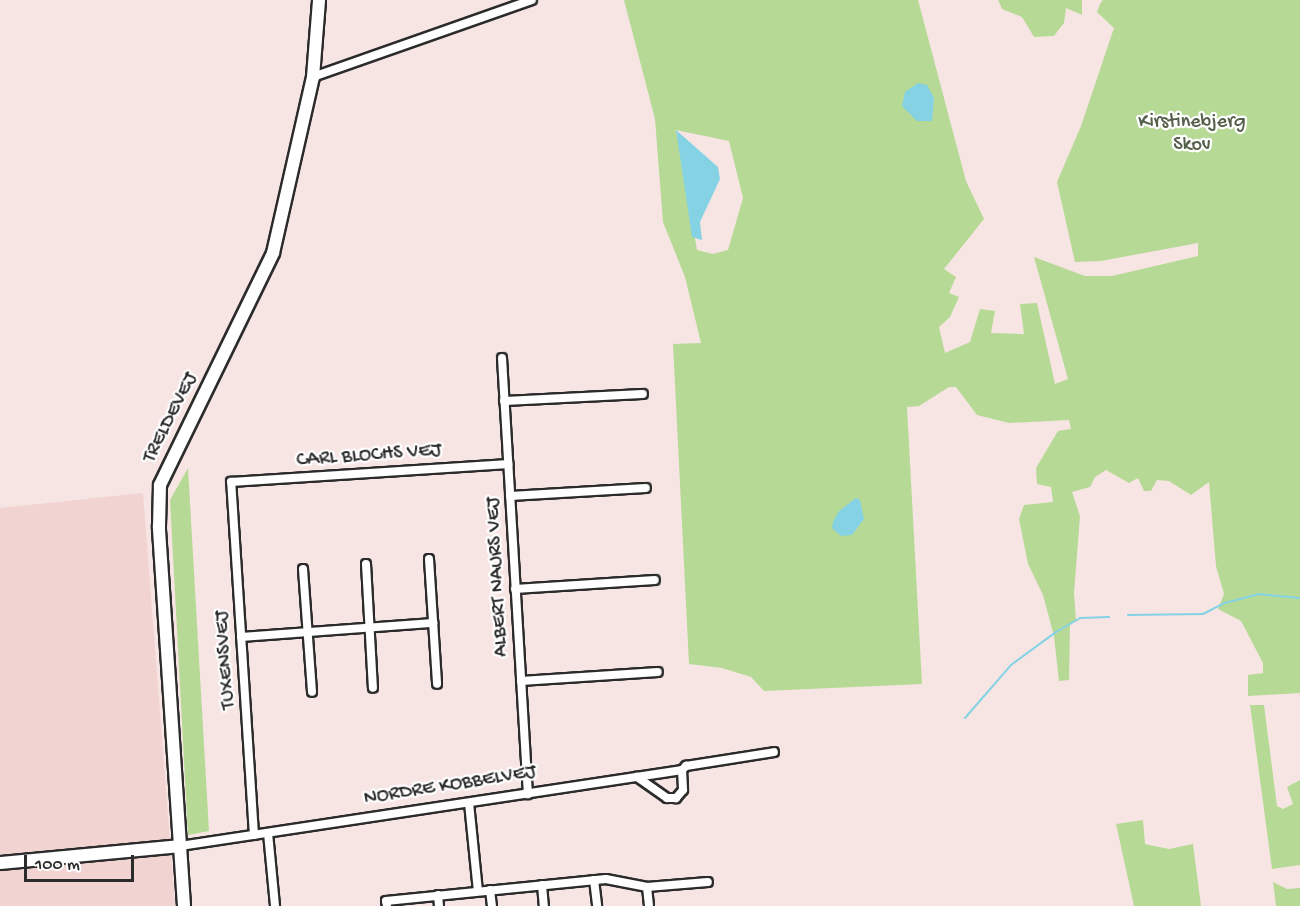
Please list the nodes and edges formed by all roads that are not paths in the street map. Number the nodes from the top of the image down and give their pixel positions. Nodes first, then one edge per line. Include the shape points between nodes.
1 (319, 0) edge
2 (532, 0) edge
3 (313, 77) junction
4 (502, 358) dead end
5 (643, 394) dead end
6 (504, 401) junction
7 (508, 464) junction
8 (231, 482) joint
9 (646, 488) dead end
10 (510, 496) junction
11 (429, 559) dead end
12 (366, 564) dead end
13 (303, 569) dead end
14 (655, 580) dead end
15 (515, 589) junction
16 (432, 623) junction
17 (371, 627) junction
18 (307, 632) junction
19 (241, 637) junction
20 (658, 672) dead end
21 (521, 681) junction
22 (437, 684) dead end
23 (374, 688) dead end
24 (312, 693) dead end
25 (774, 752) dead end
26 (682, 770) junction
27 (637, 777) junction
28 (528, 794) junction
29 (468, 803) junction
30 (268, 833) junction
31 (254, 836) junction
32 (180, 846) junction
33 (0, 863) edge
34 (594, 880) junction
35 (708, 882) dead end
36 (542, 885) junction
37 (647, 887) junction
38 (490, 890) junction
39 (478, 891) junction
40 (438, 895) junction
41 (184, 906) edge
42 (275, 906) edge
43 (387, 906) edge
44 (439, 906) edge
45 (492, 906) edge
46 (544, 906) edge
47 (597, 906) edge
48 (649, 906) edge

1 - 3 street, TRELDEVEJ
2 - 3 street
3 - 32 street, TRELDEVEJ via 279,230 263,280 160,485 159,526
4 - 6 street, ALBERT NAURS VEJ
5 - 6 street
6 - 7 street, ALBERT NAURS VEJ
7 - 8 street, CARL BLOCHS VEJ
7 - 10 street, ALBERT NAURS VEJ
8 - 19 street, TUXENSVEJ
9 - 10 street
10 - 15 street, ALBERT NAURS VEJ
11 - 16 street
12 - 17 street
13 - 18 street
14 - 15 street
15 - 21 street, ALBERT NAURS VEJ
16 - 17 street
16 - 22 street
17 - 18 street
17 - 23 street
18 - 19 street
18 - 24 street
19 - 31 street, TUXENSVEJ
20 - 21 street
21 - 28 street, ALBERT NAURS VEJ
25 - 26 street, NORDRE KOBBELVEJ
26 - 27 street, NORDRE KOBBELVEJ
26 - 27 street via 683,790 672,798
27 - 28 street, NORDRE KOBBELVEJ
28 - 29 street, NORDRE KOBBELVEJ
29 - 30 street, NORDRE KOBBELVEJ
29 - 39 street
30 - 31 street, NORDRE KOBBELVEJ
30 - 42 street
31 - 32 street, NORDRE KOBBELVEJ
32 - 33 street, NORDRE KOBBELVEJ
32 - 41 street, TRELDEVEJ
34 - 36 street
34 - 37 street
34 - 47 street
35 - 37 street
36 - 38 street
36 - 46 street
37 - 48 street
38 - 39 street
38 - 45 street
39 - 40 street
40 - 43 street via 386,901
40 - 44 street

